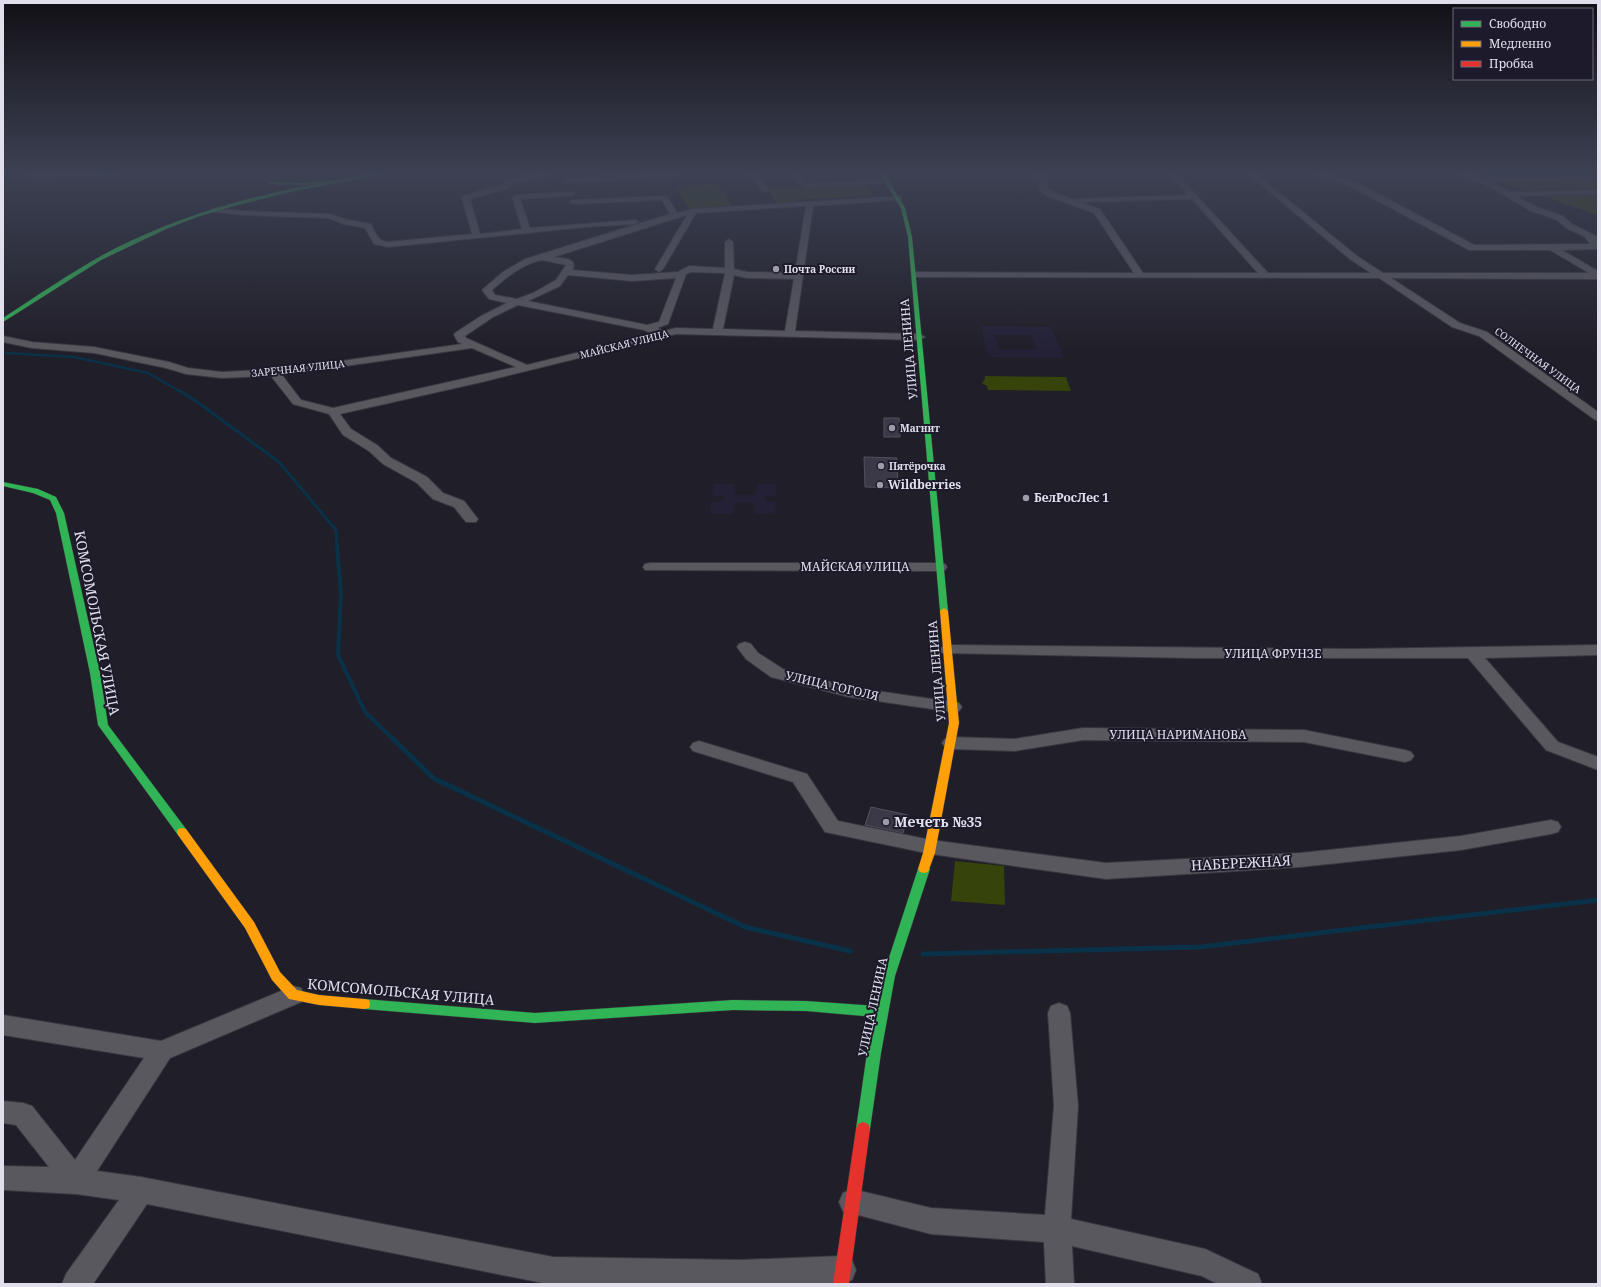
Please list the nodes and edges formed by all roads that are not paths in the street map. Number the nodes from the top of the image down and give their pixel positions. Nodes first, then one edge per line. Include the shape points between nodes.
1 (154, 232) edge
2 (371, 232) edge
3 (476, 232) edge
4 (516, 232) edge
5 (622, 232) edge
6 (681, 232) edge
7 (805, 232) edge
8 (909, 232) edge
9 (1111, 232) edge
10 (1226, 232) edge
11 (1322, 232) edge
12 (1442, 232) edge
13 (1581, 232) edge
14 (477, 236) junction
15 (1588, 236) junction
16 (1598, 240) edge
17 (729, 242) dead end
18 (1553, 248) junction
19 (544, 257) junction
20 (660, 269) dead end
21 (730, 271) junction
22 (564, 272) junction
23 (915, 275) junction
24 (1140, 275) junction
25 (1265, 275) junction
26 (1382, 275) junction
27 (1584, 275) junction
28 (1598, 275) edge
29 (681, 276) junction
30 (798, 276) junction
31 (1598, 283) edge
32 (518, 302) junction
33 (3, 320) edge
34 (647, 328) junction
35 (718, 331) junction
36 (790, 333) junction
37 (663, 334) junction
38 (920, 337) junction
39 (3, 339) edge
40 (474, 345) junction
41 (526, 368) junction
42 (274, 372) junction
43 (333, 412) junction
44 (1598, 417) edge
45 (3, 484) edge
46 (471, 519) dead end
47 (650, 567) dead end
48 (940, 567) junction
49 (745, 647) dead end
50 (948, 650) junction
51 (1598, 650) edge
52 (1472, 653) junction
53 (952, 707) junction
54 (951, 743) junction
55 (699, 747) dead end
56 (1405, 756) dead end
57 (1598, 764) edge
58 (1551, 827) dead end
59 (931, 847) junction
60 (293, 995) junction
61 (882, 1012) junction
62 (1058, 1013) dead end
63 (3, 1025) edge
64 (162, 1050) junction
65 (3, 1112) edge
66 (3, 1178) edge
67 (76, 1181) junction
68 (141, 1190) junction
69 (852, 1202) junction
70 (1057, 1229) junction
71 (842, 1277) edge
72 (76, 1284) edge
73 (1060, 1284) edge
74 (1248, 1284) edge

1 - 33 street via 77,272
2 - 14 street via 381,245
3 - 14 street
4 - 14 street
5 - 19 street
6 - 20 street
7 - 30 street
8 - 23 street, УЛИЦА ЛЕНИНА
9 - 24 street
10 - 25 street
11 - 26 street, СОЛНЕЧНАЯ УЛИЦА via 1354,258
12 - 18 street via 1472,248
13 - 15 street
15 - 16 street
15 - 18 street via 1597,247
17 - 21 street
18 - 28 street
19 - 22 street via 570,264
19 - 32 street via 531,260 505,274 487,290 492,297
21 - 29 street via 689,269
21 - 30 street via 747,275
21 - 35 street
22 - 29 street via 632,278
22 - 32 street via 559,282 540,294
23 - 24 street
23 - 38 street, УЛИЦА ЛЕНИНА
24 - 25 street
25 - 26 street
26 - 27 street
26 - 44 street, СОЛНЕЧНАЯ УЛИЦА via 1456,325 1483,334
27 - 28 street
27 - 31 street
29 - 34 street via 663,324
30 - 36 street
32 - 34 street
32 - 40 street via 477,321 459,336
34 - 37 street
35 - 36 street, МАЙСКАЯ УЛИЦА
35 - 37 street, МАЙСКАЯ УЛИЦА via 676,331
36 - 38 street, МАЙСКАЯ УЛИЦА
37 - 41 street, МАЙСКАЯ УЛИЦА
38 - 48 street, УЛИЦА ЛЕНИНА
39 - 42 street, ЗАРЕЧНАЯ УЛИЦА via 32,345 94,350 169,365 186,371 222,375
40 - 41 street
40 - 42 street, ЗАРЕЧНАЯ УЛИЦА
41 - 43 street, МАЙСКАЯ УЛИЦА
42 - 43 street, МАЙСКАЯ УЛИЦА via 296,402
43 - 46 street via 347,432 373,448 387,461 422,480 438,496 459,504
45 - 60 street, КОМСОМОЛЬСКАЯ УЛИЦА via 35,491 53,499 62,520 95,673 103,725 250,925 276,976
47 - 48 street, МАЙСКАЯ УЛИЦА
48 - 50 street, УЛИЦА ЛЕНИНА
49 - 53 street, УЛИЦА ГОГОЛЯ via 752,656 777,673 850,692
50 - 52 street, УЛИЦА ФРУНЗЕ via 1213,654
50 - 53 street, УЛИЦА ЛЕНИНА
51 - 52 street, УЛИЦА ФРУНЗЕ
52 - 57 street via 1552,746
53 - 54 street, УЛИЦА ЛЕНИНА via 954,724
54 - 56 street, УЛИЦА НАРИМАНОВА via 1015,745 1083,734 1304,736
54 - 59 street, УЛИЦА ЛЕНИНА
55 - 59 street, НАБЕРЕЖНАЯ via 800,778 832,827
58 - 59 street, НАБЕРЕЖНАЯ via 1461,843 1300,860 1106,871
59 - 61 street, УЛИЦА ЛЕНИНА via 889,976
60 - 61 street, КОМСОМОЛЬСКАЯ УЛИЦА via 319,1000 535,1018 733,1005 806,1006
60 - 64 street
61 - 69 street, УЛИЦА ЛЕНИНА
62 - 70 street via 1066,1106
63 - 64 street
64 - 67 street
65 - 67 street via 23,1114
66 - 67 street
67 - 68 street
68 - 71 street via 553,1271
68 - 72 street
69 - 70 street via 930,1221
69 - 71 street, УЛИЦА ЛЕНИНА
70 - 73 street
70 - 74 street via 1205,1263

